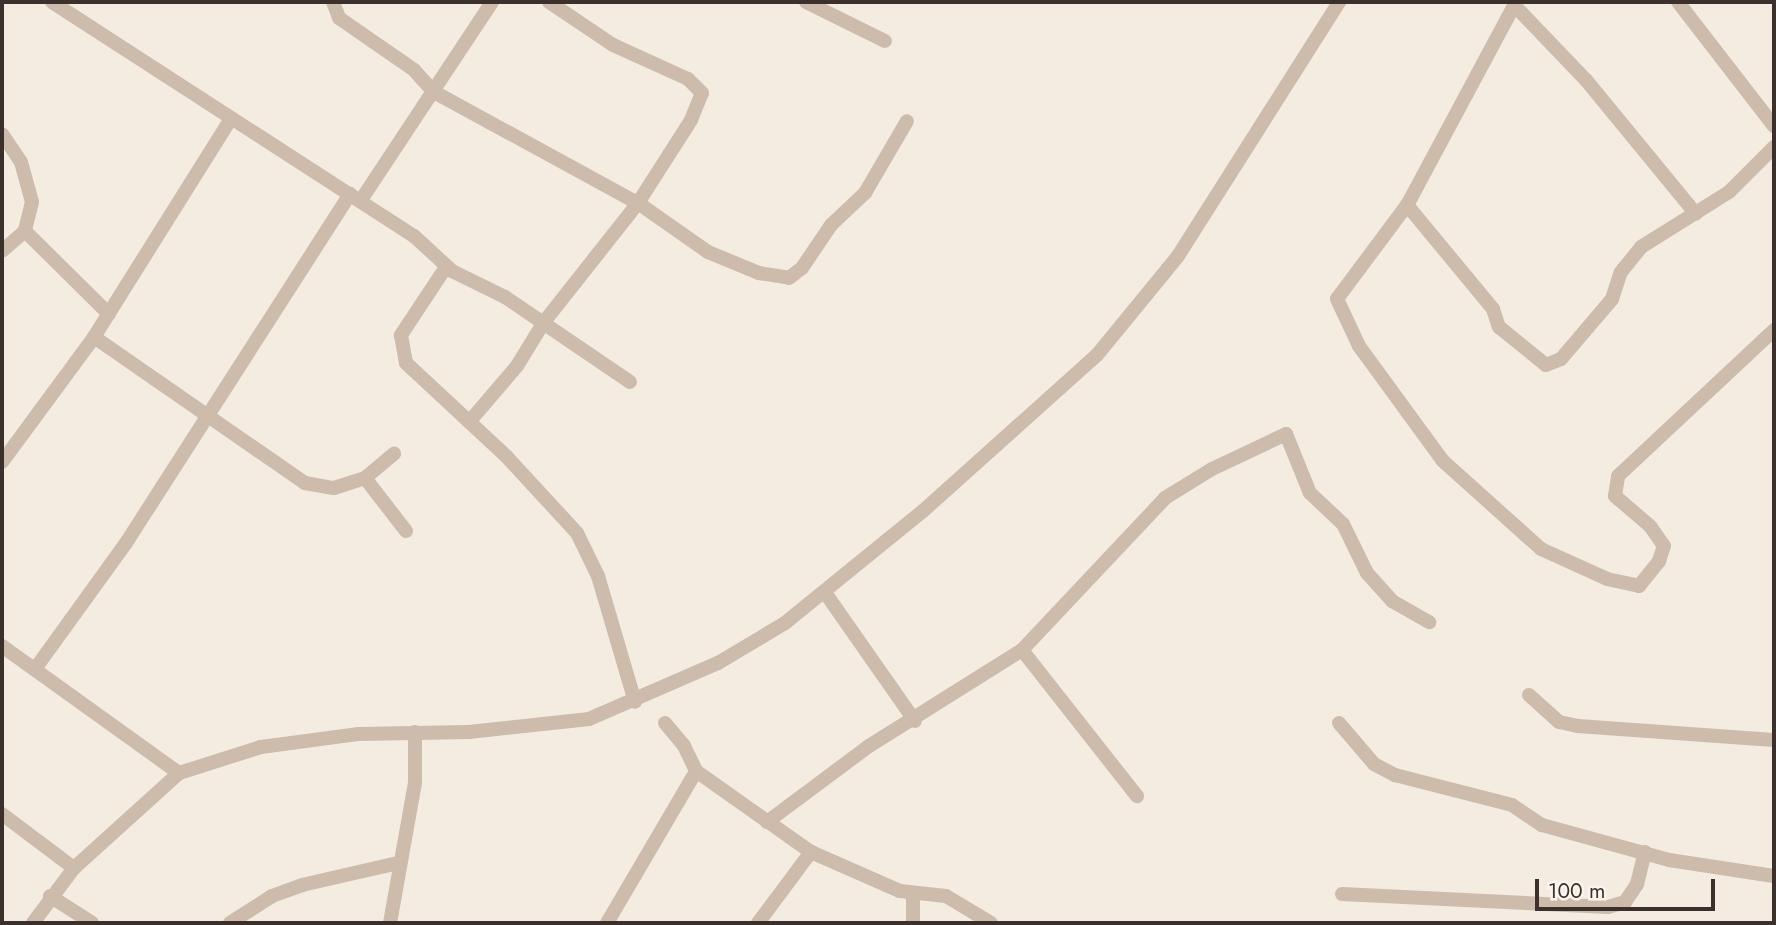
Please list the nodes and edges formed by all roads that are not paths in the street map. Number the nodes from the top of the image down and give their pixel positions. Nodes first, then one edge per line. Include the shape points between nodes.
1 (52, 2) edge
2 (332, 2) edge
3 (492, 2) edge
4 (549, 2) edge
5 (806, 2) edge
6 (1339, 2) edge
7 (1678, 2) edge
8 (1515, 3) edge
9 (885, 41) dead end
10 (433, 92) junction
11 (230, 120) junction
12 (907, 121) dead end
13 (1774, 126) edge
14 (2, 134) edge
15 (1774, 147) edge
16 (355, 197) junction
17 (638, 203) junction
18 (1407, 205) junction
19 (1696, 214) junction
20 (25, 232) junction
21 (2, 251) edge
22 (446, 267) junction
23 (109, 314) junction
24 (544, 322) junction
25 (1774, 330) edge
26 (94, 337) junction
27 (630, 382) dead end
28 (205, 418) junction
29 (469, 422) junction
30 (394, 454) dead end
31 (2, 463) edge
32 (365, 478) junction
33 (406, 531) dead end
34 (826, 594) junction
35 (1429, 622) dead end
36 (2, 646) edge
37 (1023, 650) junction
38 (34, 669) junction
39 (1529, 695) dead end
40 (635, 702) junction
41 (915, 721) junction
42 (665, 723) dead end
43 (1339, 723) dead end
44 (415, 732) junction
45 (1774, 740) edge
46 (696, 771) junction
47 (179, 772) junction
48 (1137, 796) dead end
49 (2, 814) edge
50 (767, 822) junction
51 (811, 852) junction
52 (1645, 852) junction
53 (398, 863) junction
54 (74, 868) junction
55 (1774, 876) edge
56 (913, 894) junction
57 (1342, 894) dead end
58 (50, 896) junction
59 (33, 923) edge
60 (92, 923) edge
61 (230, 923) edge
62 (390, 923) edge
63 (607, 923) edge
64 (758, 923) edge
65 (913, 923) edge
66 (991, 923) edge

1 - 11 street
2 - 10 street via 339,18 414,70
3 - 10 street
4 - 17 street via 614,45 688,79 702,93 691,120
5 - 9 street
6 - 34 street via 1178,256 1097,355
7 - 13 street
8 - 18 street
8 - 19 street via 1586,80
10 - 16 street
10 - 17 street
11 - 16 street
11 - 23 street
12 - 17 street via 865,193 831,225 802,268 789,278 759,273 708,252
14 - 20 street via 27,177 32,202
15 - 19 street via 1729,192
16 - 22 street via 427,244
16 - 28 street
17 - 24 street
18 - 19 street via 1493,309 1499,327 1546,365 1560,359 1612,299 1630,258
18 - 25 street via 1337,299 1359,346 1443,461 1533,542 1555,557 1628,587 1648,578 1664,546 1650,526 1615,496 1618,477
20 - 21 street
20 - 23 street
22 - 24 street
22 - 29 street via 407,323 401,335 402,353 413,370
23 - 26 street
24 - 27 street
24 - 29 street via 517,366
26 - 28 street
26 - 31 street
28 - 32 street via 305,483 334,488
28 - 38 street via 126,543
29 - 40 street via 568,521 589,551
30 - 32 street
32 - 33 street
34 - 40 street via 729,657
34 - 41 street
35 - 37 street via 1392,600 1367,573 1343,524 1310,493 1286,434 1212,469 1165,498
36 - 38 street
37 - 41 street
37 - 48 street
38 - 47 street
39 - 45 street via 1559,722 1578,726
40 - 44 street via 589,719 469,732
41 - 50 street via 869,746
42 - 46 street
43 - 52 street via 1374,764 1395,775 1512,805 1542,825
44 - 47 street via 261,747
44 - 53 street via 415,782
46 - 50 street
46 - 63 street
47 - 54 street
49 - 54 street
50 - 51 street
51 - 56 street
51 - 64 street
52 - 55 street
52 - 57 street via 1637,884 1625,902 1608,907
53 - 61 street via 302,884 272,896
53 - 62 street
54 - 58 street
56 - 65 street
56 - 66 street via 946,896
58 - 59 street
58 - 60 street

